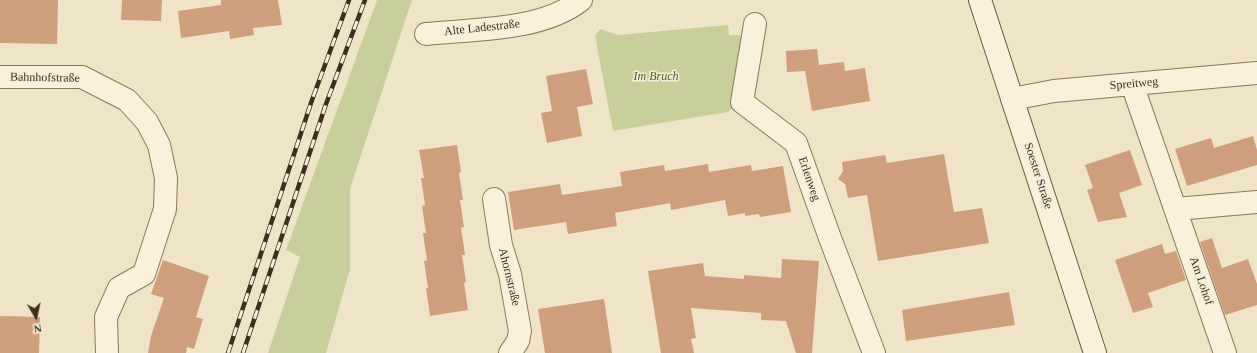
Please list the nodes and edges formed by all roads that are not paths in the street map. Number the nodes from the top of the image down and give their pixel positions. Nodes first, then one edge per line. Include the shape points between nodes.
1 (581, 0) edge
2 (980, 0) edge
3 (756, 24) dead end
4 (426, 34) dead end
5 (1257, 73) edge
6 (0, 77) edge
7 (1132, 84) junction
8 (1012, 99) junction
9 (494, 199) dead end
10 (1257, 202) edge
11 (1176, 209) junction
12 (107, 353) edge
13 (510, 353) edge
14 (874, 353) edge
15 (1095, 353) edge
16 (1225, 353) edge

1 - 4 street, Alte Ladestraße via 560,14 518,25
2 - 8 street, Soester Straße
3 - 14 street, Erlenweg via 742,102 796,143
5 - 7 street, Spreitweg
6 - 12 street, Bahnhofstraße via 82,77 127,100 147,122 159,146 166,178 165,209 144,274 118,288 106,317
7 - 8 street, Spreitweg via 1054,91
7 - 11 street, Am Lohof
8 - 15 street, Soester Straße
9 - 13 street, Ahornstraße via 501,245 510,274 520,331 518,341
10 - 11 street
11 - 16 street, Am Lohof

